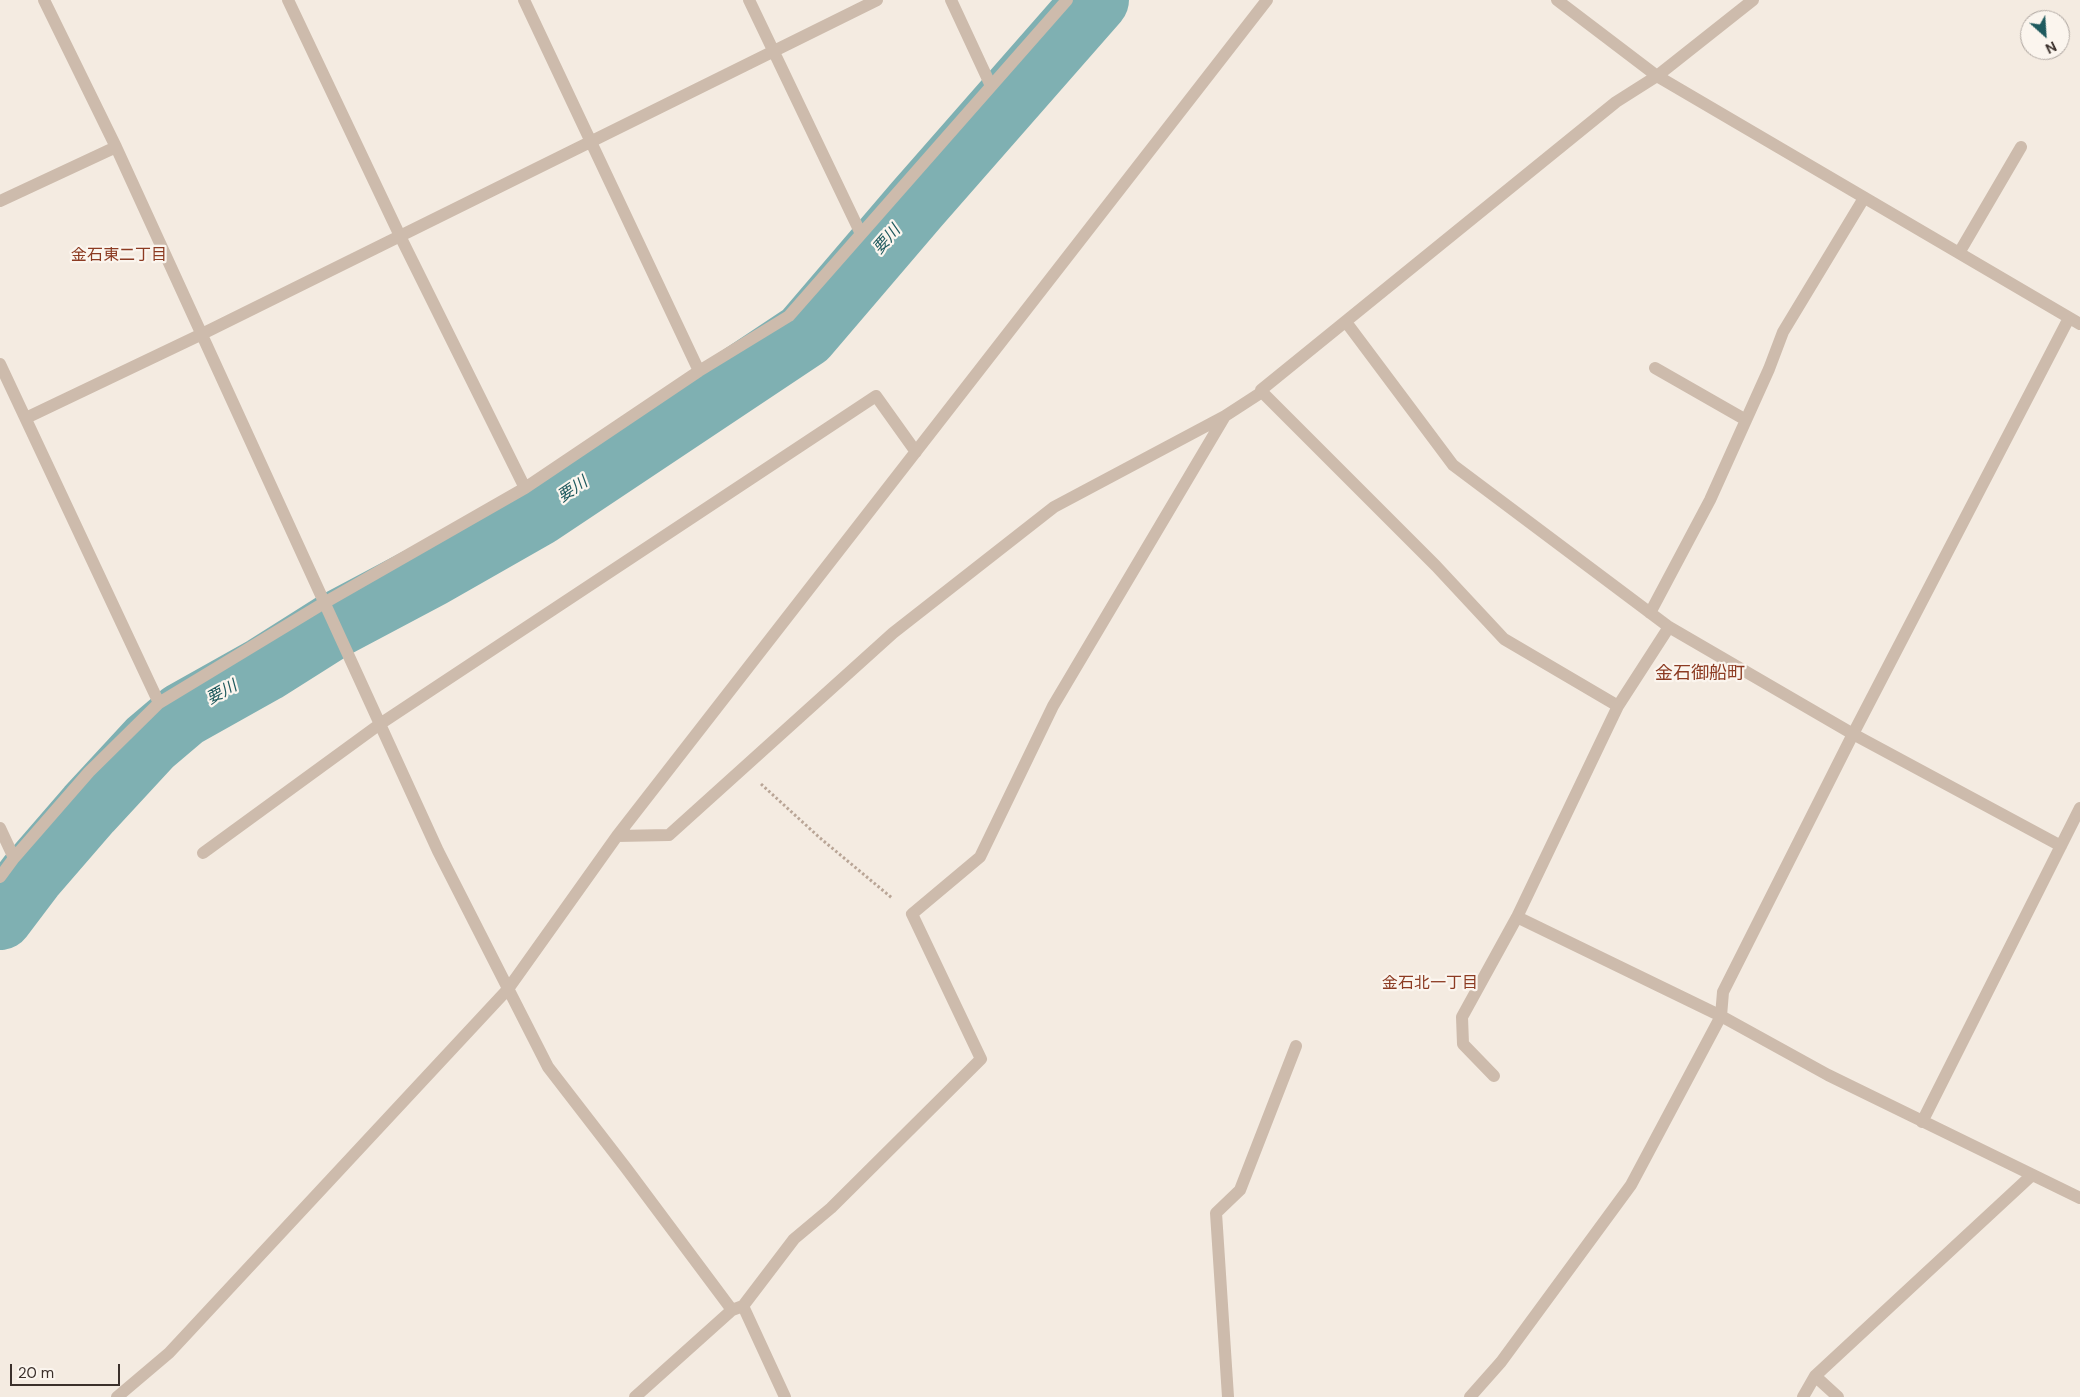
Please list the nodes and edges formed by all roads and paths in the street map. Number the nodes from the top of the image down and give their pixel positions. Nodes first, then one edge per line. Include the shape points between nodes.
1 (44, 0) edge
2 (288, 0) edge
3 (524, 0) edge
4 (749, 0) edge
5 (877, 0) edge
6 (951, 0) edge
7 (1067, 0) edge
8 (1267, 0) edge
9 (1557, 0) edge
10 (1753, 0) edge
11 (773, 51) junction
12 (1657, 76) junction
13 (991, 86) junction
14 (590, 142) junction
15 (2021, 146) dead end
16 (116, 147) junction
17 (1864, 198) junction
18 (0, 201) edge
19 (861, 234) junction
20 (400, 236) junction
21 (1959, 254) junction
22 (2074, 321) edge
23 (1346, 322) junction
24 (202, 334) junction
25 (0, 364) edge
26 (1655, 368) dead end
27 (699, 371) junction
28 (1262, 392) junction
29 (1226, 416) junction
30 (26, 418) junction
31 (1746, 420) junction
32 (916, 452) junction
33 (525, 488) junction
34 (327, 608) junction
35 (1650, 613) junction
36 (1669, 627) junction
37 (159, 703) junction
38 (1618, 706) junction
39 (380, 724) junction
40 (1853, 734) junction
41 (744, 768) junction
42 (2080, 808) edge
43 (0, 828) edge
44 (617, 836) junction
45 (2061, 846) junction
46 (203, 853) dead end
47 (14, 858) junction
48 (0, 877) edge
49 (912, 914) junction
50 (1517, 917) junction
51 (508, 989) junction
52 (1721, 1016) junction
53 (1296, 1046) dead end
54 (1494, 1076) dead end
55 (1922, 1122) junction
56 (2032, 1175) junction
57 (2080, 1198) edge
58 (737, 1308) junction
59 (1815, 1376) junction
60 (116, 1397) edge
61 (634, 1397) edge
62 (785, 1397) edge
63 (1228, 1397) edge
64 (1470, 1397) edge
65 (1803, 1397) edge
66 (1838, 1397) edge

1 - 16 street
2 - 20 street
3 - 14 street
4 - 11 street
5 - 11 street
6 - 13 street
7 - 13 street
8 - 32 street
9 - 12 street
10 - 12 street
11 - 14 street
11 - 19 street
12 - 17 street
12 - 23 street via 1616,102
13 - 19 street
14 - 20 street
14 - 27 street
15 - 21 street
16 - 18 street
16 - 24 street
17 - 21 street
17 - 31 street via 1783,332
19 - 27 street via 789,316
20 - 24 street
20 - 33 street
21 - 22 street
22 - 40 street
23 - 28 street
23 - 35 street via 1452,465
24 - 30 street
24 - 34 street
25 - 30 street
26 - 31 street
27 - 33 street
28 - 29 street
28 - 38 street via 1436,566 1504,639
29 - 41 street via 1054,506 893,633
29 - 49 street via 1053,706 980,857
30 - 37 street
31 - 35 street via 1710,500
32 - 39 street via 876,396
32 - 44 street
33 - 34 street
34 - 37 street
34 - 39 street
35 - 36 street
36 - 38 street
36 - 40 street
37 - 47 street via 89,772
38 - 50 street
39 - 46 street
39 - 51 street via 438,851
40 - 45 street
40 - 52 street via 1724,992
41 - 44 street via 669,835
41 - 49 path via 820,838
42 - 45 street
43 - 47 street
44 - 51 street
45 - 55 street
47 - 48 street
49 - 58 street via 981,1059 831,1208 794,1239
50 - 52 street
50 - 54 street via 1462,1017 1463,1044
51 - 58 street via 548,1067
51 - 60 street via 169,1353
52 - 55 street
52 - 64 street via 1631,1185 1500,1362
53 - 63 street via 1240,1190 1216,1214
55 - 56 street
56 - 57 street
56 - 59 street
58 - 61 street
58 - 62 street
59 - 65 street
59 - 66 street

